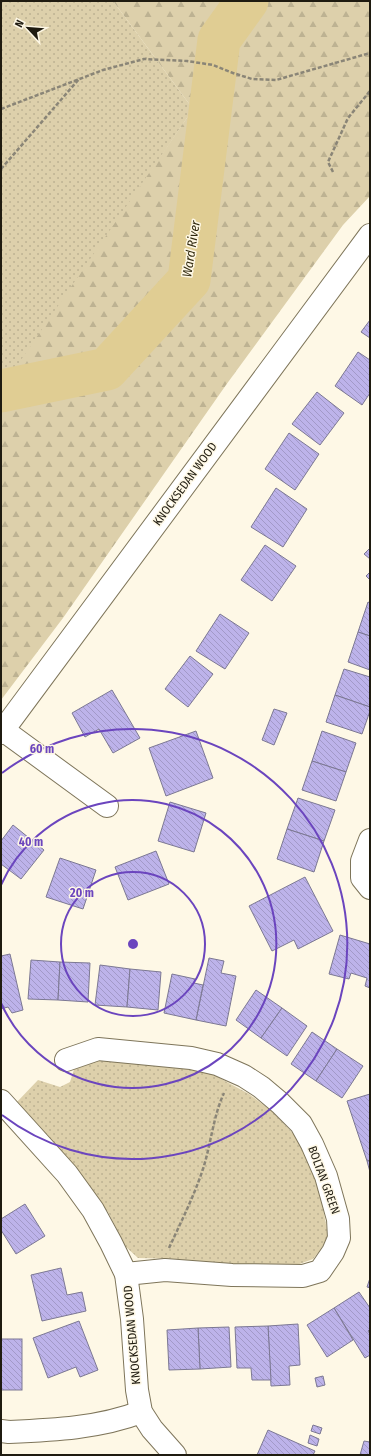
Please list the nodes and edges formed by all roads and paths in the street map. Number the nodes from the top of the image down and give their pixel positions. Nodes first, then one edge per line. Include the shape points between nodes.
1 (370, 53) edge
2 (80, 79) junction
3 (370, 91) edge
4 (1, 109) edge
5 (1, 169) edge
6 (333, 172) dead end
7 (370, 235) edge
8 (2, 732) edge
9 (107, 806) dead end
10 (370, 840) edge
11 (370, 888) edge
12 (66, 1060) dead end
13 (234, 1072) junction
14 (1, 1101) edge
15 (165, 1270) junction
16 (126, 1274) junction
17 (141, 1412) junction
18 (1, 1431) edge
19 (175, 1455) edge

1 - 2 path via 276,80 252,79 213,65 144,59
2 - 4 path
2 - 5 path
3 - 6 path via 348,118 328,162
7 - 8 street, KNOCKSEDAN WOOD
8 - 9 street
10 - 11 street via 362,861 362,878
12 - 13 street, BOLTAN GREEN via 98,1049 191,1058 217,1064
13 - 15 path via 216,1115 203,1169 168,1250
13 - 15 street, BOLTAN GREEN via 261,1087 301,1124 326,1176 338,1219 339,1238 320,1271 303,1276 232,1275
14 - 16 street, KNOCKSEDAN WOOD via 67,1174 93,1210
15 - 16 street, BOLTAN GREEN
16 - 17 street, KNOCKSEDAN WOOD
17 - 18 street via 122,1420 69,1429
17 - 19 street, KNOCKSEDAN WOOD

